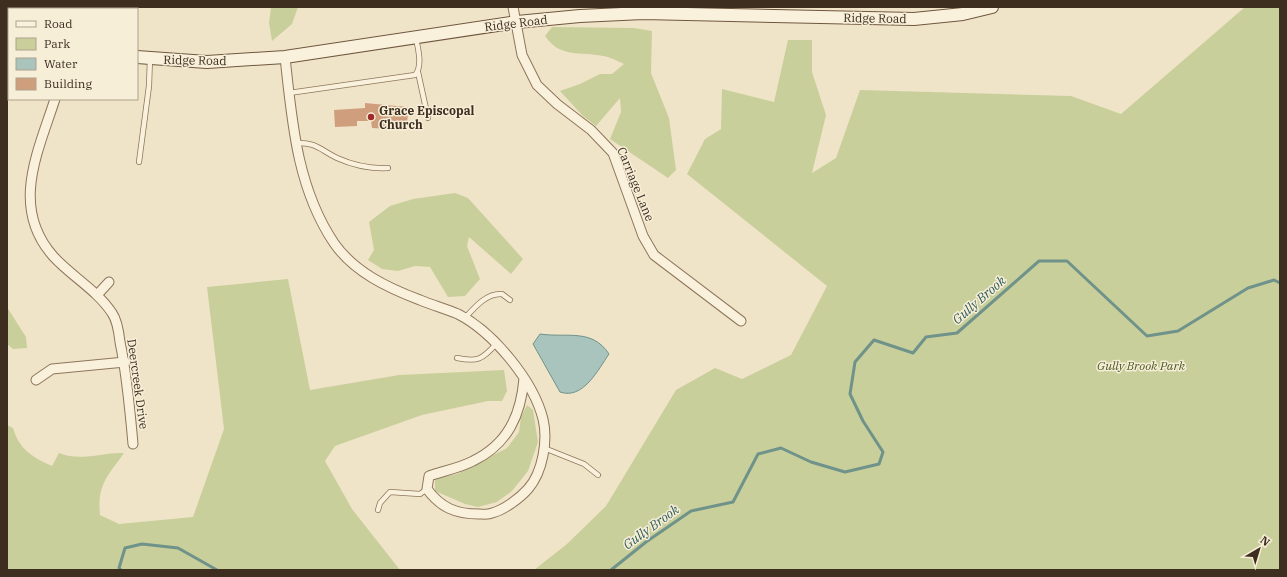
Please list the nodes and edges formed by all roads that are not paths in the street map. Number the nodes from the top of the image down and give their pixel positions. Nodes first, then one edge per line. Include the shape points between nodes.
1 (513, 7) edge
2 (992, 7) edge
3 (642, 10) edge
4 (753, 12) edge
5 (517, 22) junction
6 (416, 38) junction
7 (138, 57) edge
8 (285, 57) junction
9 (150, 58) junction
10 (418, 72) junction
11 (289, 93) junction
12 (56, 100) edge
13 (428, 118) dead end
14 (295, 143) junction
15 (139, 162) dead end
16 (388, 168) dead end
17 (109, 282) dead end
18 (97, 295) junction
19 (510, 300) dead end
20 (464, 319) junction
21 (740, 321) dead end
22 (496, 344) junction
23 (457, 358) dead end
24 (125, 362) junction
25 (524, 378) junction
26 (36, 380) dead end
27 (134, 444) dead end
28 (544, 448) junction
29 (598, 475) dead end
30 (427, 489) junction
31 (378, 510) dead end

1 - 5 street, Carriage Lane
2 - 4 main road, Ridge Road via 963,14 914,19
3 - 4 main road, Ridge Road
3 - 5 main road, Ridge Road
5 - 6 main road, Ridge Road
5 - 21 street, Carriage Lane via 522,55 537,85 591,130 613,153 643,236 654,255
6 - 8 main road, Ridge Road
6 - 10 lane via 419,54
7 - 9 main road, Ridge Road
8 - 9 main road, Ridge Road via 207,62
8 - 11 street
9 - 15 lane
10 - 11 lane via 415,75
10 - 13 lane
11 - 14 street
12 - 18 street, Deercreek Drive via 33,167 31,217 53,256
14 - 16 lane via 308,142 364,168
14 - 20 street via 303,175 317,212 335,244 354,265 383,284
17 - 18 street
18 - 24 street, Deercreek Drive via 113,313
19 - 20 lane via 502,294 493,295
20 - 22 street
22 - 23 lane via 479,360
22 - 25 street via 512,359
24 - 26 street via 52,369
24 - 27 street, Deercreek Drive
25 - 28 street via 543,419
25 - 30 street via 522,400 516,415 510,429 496,446 473,462 429,476
28 - 29 lane via 584,464
28 - 30 street via 542,463 529,488 492,514 465,514 445,507 435,500
30 - 31 lane via 420,494 390,492 380,503

